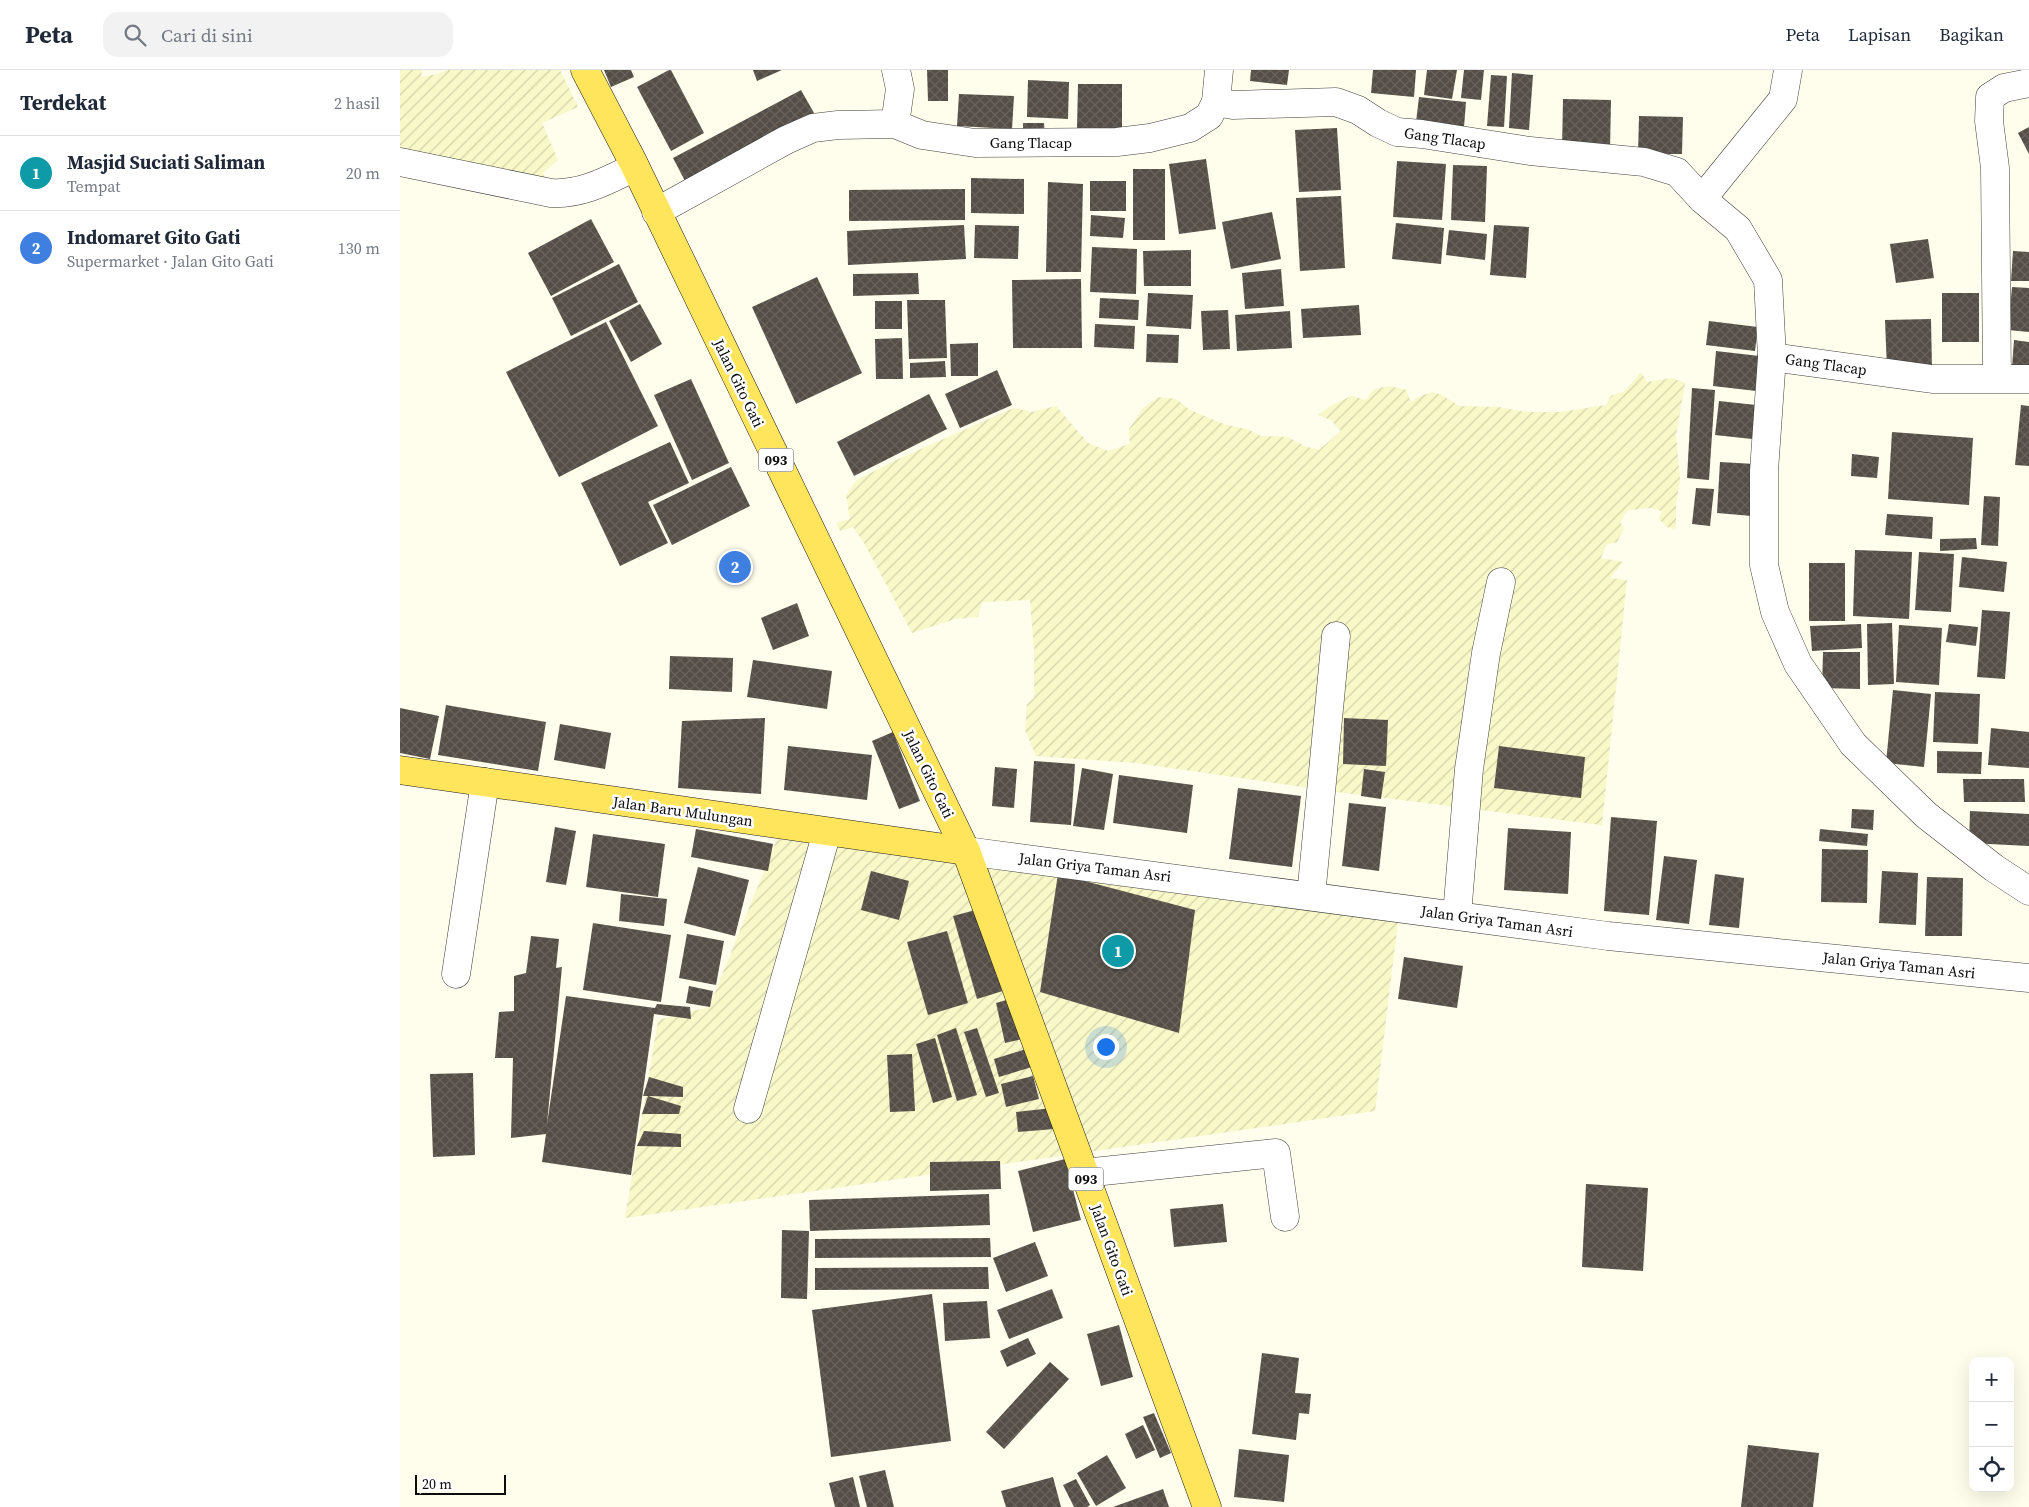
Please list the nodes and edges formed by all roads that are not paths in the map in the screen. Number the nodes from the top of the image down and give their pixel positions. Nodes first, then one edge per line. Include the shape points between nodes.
1 (585, 70) edge
2 (896, 70) edge
3 (1219, 70) edge
4 (1788, 70) edge
5 (2029, 83) edge
6 (1216, 102) junction
7 (894, 124) junction
8 (400, 162) edge
9 (635, 167) junction
10 (1702, 199) junction
11 (656, 212) junction
12 (1772, 357) junction
13 (1997, 378) junction
14 (2029, 378) edge
15 (1501, 582) dead end
16 (1336, 636) dead end
17 (400, 770) edge
18 (485, 782) junction
19 (827, 832) junction
20 (966, 850) junction
21 (2029, 891) edge
22 (1311, 896) junction
23 (1457, 915) junction
24 (456, 974) dead end
25 (2029, 978) edge
26 (748, 1109) dead end
27 (1084, 1172) junction
28 (1285, 1217) dead end
29 (1207, 1507) edge

1 - 9 main road, Jalan Gito Gati / 093
2 - 7 street via 900,89
3 - 6 street
4 - 10 street via 1783,99
5 - 13 street via 2004,88 1990,97 1989,121 1995,168
6 - 7 street, Gang Tlacap via 1209,116 1190,128 1116,142 975,143 922,135
6 - 10 street, Gang Tlacap via 1336,102 1358,110 1397,132 1530,151 1644,162 1677,172
7 - 11 street, Gang Tlacap via 813,128
8 - 9 street via 563,194 587,189
9 - 11 main road, Jalan Gito Gati / 093
10 - 12 street, Gang Tlacap via 1738,229 1768,280
11 - 20 main road, Jalan Gito Gati / 093
12 - 13 street, Gang Tlacap via 1932,379
12 - 21 street via 1764,471 1764,565 1775,612 1798,664 1853,744 1926,815
13 - 14 street, Gang Tlacap
15 - 23 street via 1486,653 1469,769
16 - 22 street
17 - 18 main road, Jalan Baru Mulungan
18 - 19 main road, Jalan Baru Mulungan
18 - 24 street
19 - 20 main road, Jalan Baru Mulungan
19 - 26 street
20 - 22 street, Jalan Griya Taman Asri
20 - 27 main road, Jalan Gito Gati / 093
22 - 23 street, Jalan Griya Taman Asri
23 - 25 street, Jalan Griya Taman Asri via 1608,936
27 - 28 street via 1276,1153
27 - 29 main road, Jalan Gito Gati / 093

